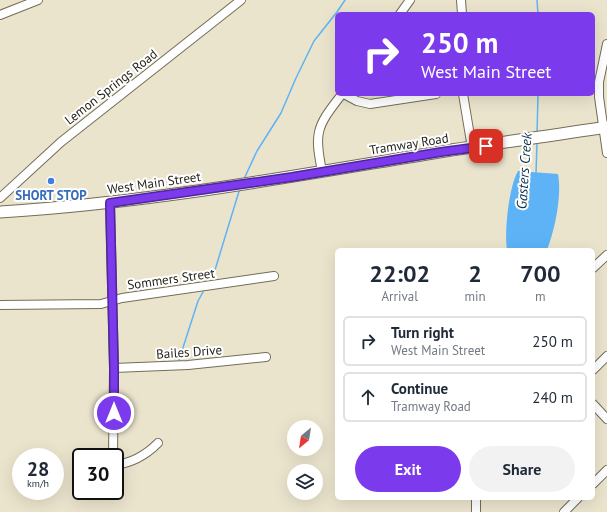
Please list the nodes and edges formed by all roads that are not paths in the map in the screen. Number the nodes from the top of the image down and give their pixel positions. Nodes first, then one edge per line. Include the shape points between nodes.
1 (38, 0) edge
2 (241, 0) edge
3 (410, 0) edge
4 (461, 0) edge
5 (401, 12) edge
6 (462, 12) edge
7 (0, 15) edge
8 (607, 44) edge
9 (342, 96) edge
10 (347, 96) edge
11 (423, 96) edge
12 (463, 96) edge
13 (605, 127) edge
14 (472, 148) junction
15 (607, 153) edge
16 (322, 172) junction
17 (310, 174) joint
18 (0, 198) edge
19 (110, 203) junction
20 (0, 212) edge
21 (607, 255) edge
22 (595, 266) edge
23 (274, 276) dead end
24 (113, 301) junction
25 (0, 305) edge
26 (607, 356) edge
27 (266, 357) dead end
28 (595, 365) edge
29 (114, 368) junction
30 (595, 406) edge
31 (607, 419) edge
32 (158, 443) dead end
33 (113, 448) edge
34 (124, 464) edge
35 (607, 470) edge
36 (595, 482) edge
37 (476, 500) edge
38 (576, 500) edge
39 (476, 512) edge
40 (564, 512) edge

1 - 7 street
2 - 18 street, Lemon Springs Road via 61,142
3 - 5 street
4 - 6 street
8 - 13 street via 599,82
9 - 16 street via 319,131 318,146
10 - 11 street via 370,104
12 - 14 street
13 - 14 main road, Tramway Road
13 - 15 street
14 - 16 main road, Tramway Road
16 - 17 main road, Tramway Road
17 - 19 main road, West Main Street
19 - 20 main road, West Main Street
19 - 24 street
21 - 22 street
23 - 24 street, Sommers Street
24 - 25 street, Sommers Street via 100,304
24 - 29 street
26 - 28 street
27 - 29 street, Bailes Drive via 188,365
29 - 33 street
30 - 31 street
32 - 34 street via 138,459
35 - 36 street
37 - 39 street
38 - 40 street

